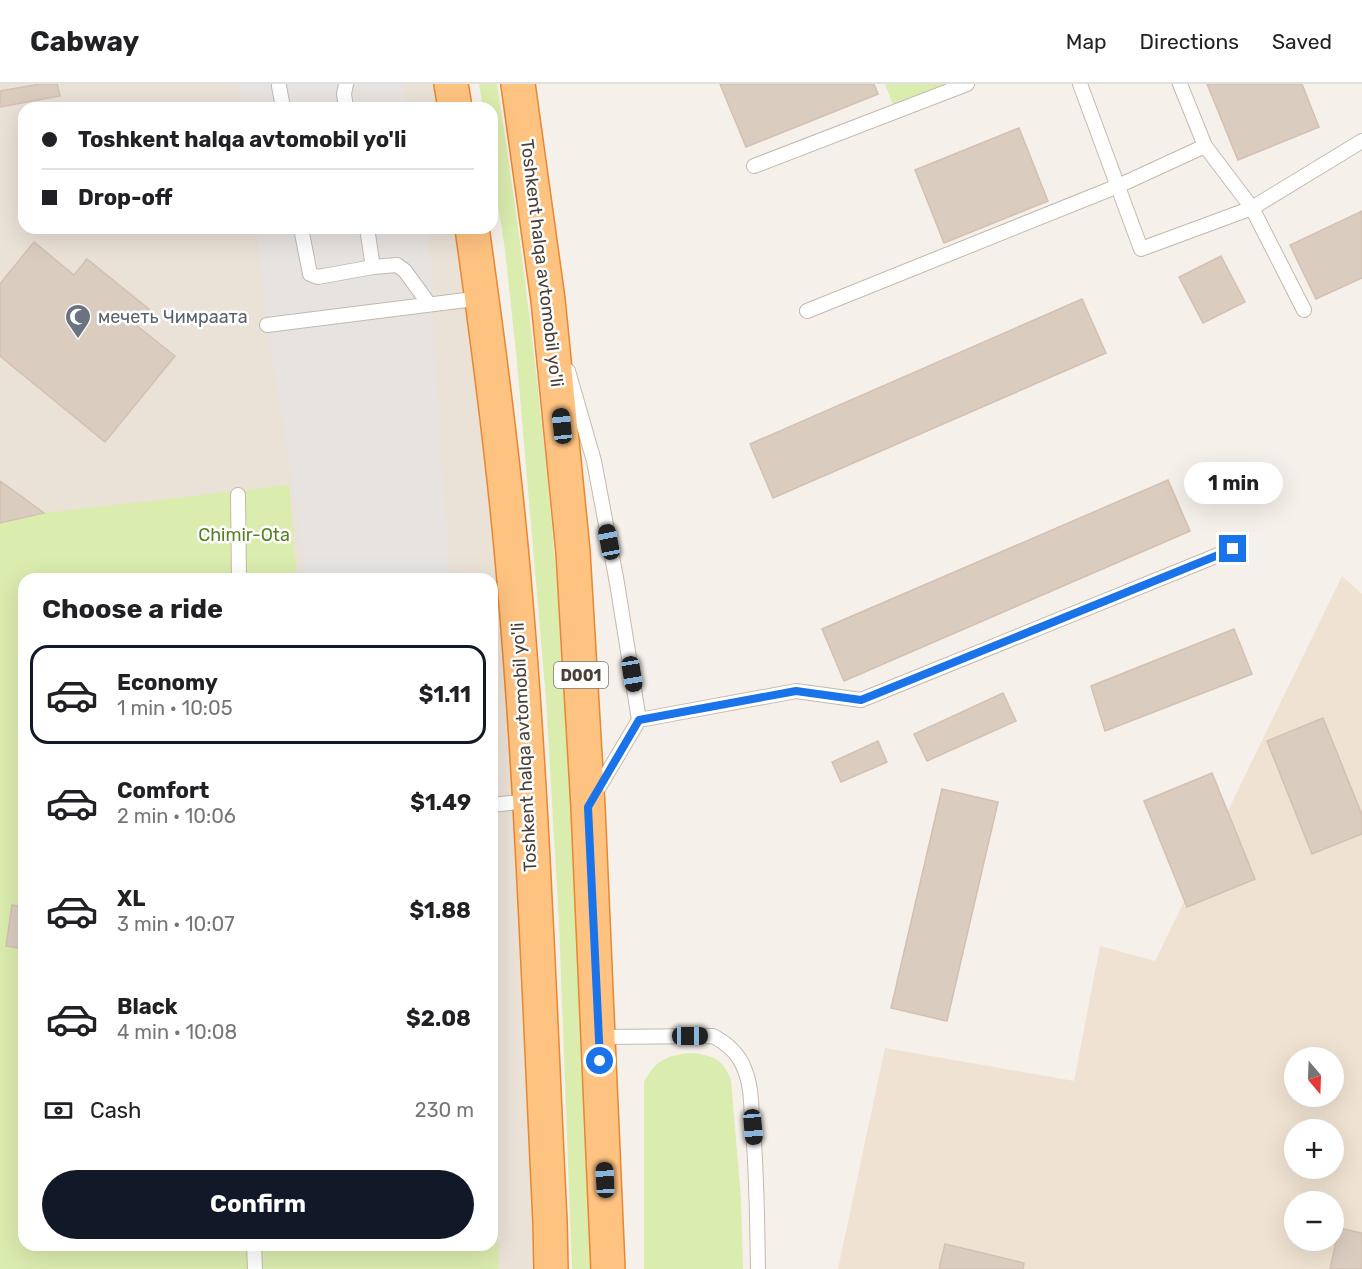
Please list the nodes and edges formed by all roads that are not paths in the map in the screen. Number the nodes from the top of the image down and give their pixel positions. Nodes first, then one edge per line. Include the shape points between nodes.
1 (346, 84) edge
2 (451, 84) edge
3 (518, 84) edge
4 (967, 84) edge
5 (1080, 84) edge
6 (1180, 84) edge
7 (279, 86) dead end
8 (282, 102) edge
9 (345, 102) edge
10 (454, 102) edge
11 (1362, 141) edge
12 (1205, 146) junction
13 (754, 166) dead end
14 (1118, 186) junction
15 (1252, 208) junction
16 (302, 234) edge
17 (368, 234) edge
18 (473, 234) edge
19 (373, 267) junction
20 (482, 298) junction
21 (549, 300) junction
22 (429, 304) junction
23 (1304, 310) dead end
24 (807, 311) dead end
25 (267, 326) dead end
26 (238, 495) dead end
27 (1233, 549) dead end
28 (239, 573) edge
29 (639, 720) junction
30 (528, 801) junction
31 (498, 804) edge
32 (588, 807) junction
33 (598, 1037) junction
34 (254, 1251) edge
35 (255, 1269) edge
36 (551, 1269) edge
37 (608, 1269) edge
38 (758, 1269) edge

1 - 9 lane
2 - 10 highway
3 - 21 highway, Toshkent halqa avtomobil yo'li / D001
4 - 13 lane
5 - 14 lane
6 - 12 lane
7 - 8 lane
11 - 15 lane
12 - 14 lane
12 - 15 lane
14 - 15 lane via 1141,249
14 - 24 lane
15 - 23 lane
16 - 19 lane via 310,274 318,277
17 - 19 lane
18 - 20 highway, Toshkent halqa avtomobil yo'li
19 - 22 lane via 397,265
20 - 22 lane
20 - 30 highway, Toshkent halqa avtomobil yo'li via 511,546
21 - 29 lane via 594,461
21 - 32 highway, Toshkent halqa avtomobil yo'li / D001 via 573,552
22 - 25 lane
26 - 28 lane
27 - 29 lane via 861,700 796,691
29 - 32 lane
30 - 31 lane
30 - 36 highway, Toshkent halqa avtomobil yo'li
32 - 33 highway, Toshkent halqa avtomobil yo'li / D001
33 - 37 highway, Toshkent halqa avtomobil yo'li / D001
33 - 38 lane via 713,1036 738,1056 749,1086 755,1147
34 - 35 lane

